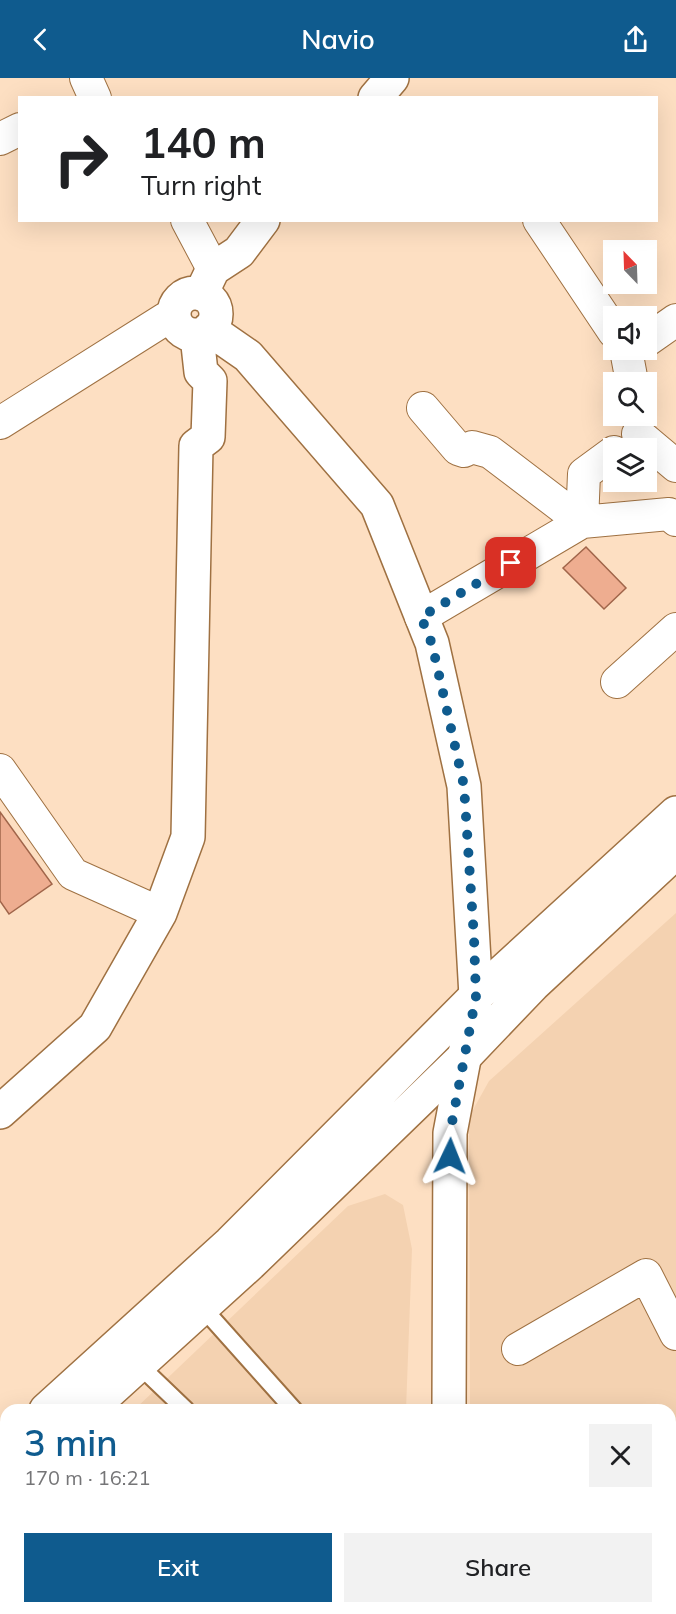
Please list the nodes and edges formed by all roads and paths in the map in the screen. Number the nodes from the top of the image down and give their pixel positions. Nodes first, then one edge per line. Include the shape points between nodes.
1 (392, 78) edge
2 (377, 96) edge
3 (18, 130) edge
4 (0, 139) edge
5 (188, 222) edge
6 (262, 222) edge
7 (540, 222) edge
8 (207, 282) junction
9 (603, 312) edge
10 (676, 320) edge
11 (193, 327) junction
12 (657, 333) edge
13 (423, 408) dead end
14 (0, 423) edge
15 (631, 433) edge
16 (603, 460) edge
17 (676, 466) edge
18 (674, 507) edge
19 (582, 522) junction
20 (421, 617) junction
21 (676, 629) edge
22 (617, 682) dead end
23 (0, 770) edge
24 (676, 813) edge
25 (676, 852) edge
26 (160, 913) junction
27 (476, 996) junction
28 (466, 1054) junction
29 (0, 1112) edge
30 (202, 1307) junction
31 (676, 1334) edge
32 (518, 1349) dead end
33 (139, 1365) junction
34 (53, 1404) edge
35 (96, 1404) edge
36 (180, 1404) edge
37 (289, 1404) edge
38 (449, 1404) edge

1 - 2 street
3 - 4 street
5 - 8 street
6 - 8 street via 239,252
7 - 9 street
8 - 11 street via 216,310 214,324
10 - 12 street
11 - 14 street via 165,320
11 - 20 street via 248,356 377,505
11 - 26 street via 201,372 210,381 208,437 196,446 188,837
13 - 19 street via 458,449 472,447 490,452
15 - 17 street
16 - 19 street via 584,474
18 - 19 street
19 - 20 street
20 - 27 street via 432,644 464,786
21 - 22 street
23 - 26 street via 73,874
24 - 27 street
25 - 28 street via 533,985
26 - 29 street via 95,1027
27 - 28 street
27 - 34 street via 230,1243
28 - 30 street
28 - 38 street via 450,1133
30 - 33 street
30 - 37 lane
31 - 32 street via 646,1275
33 - 35 street
33 - 36 lane

